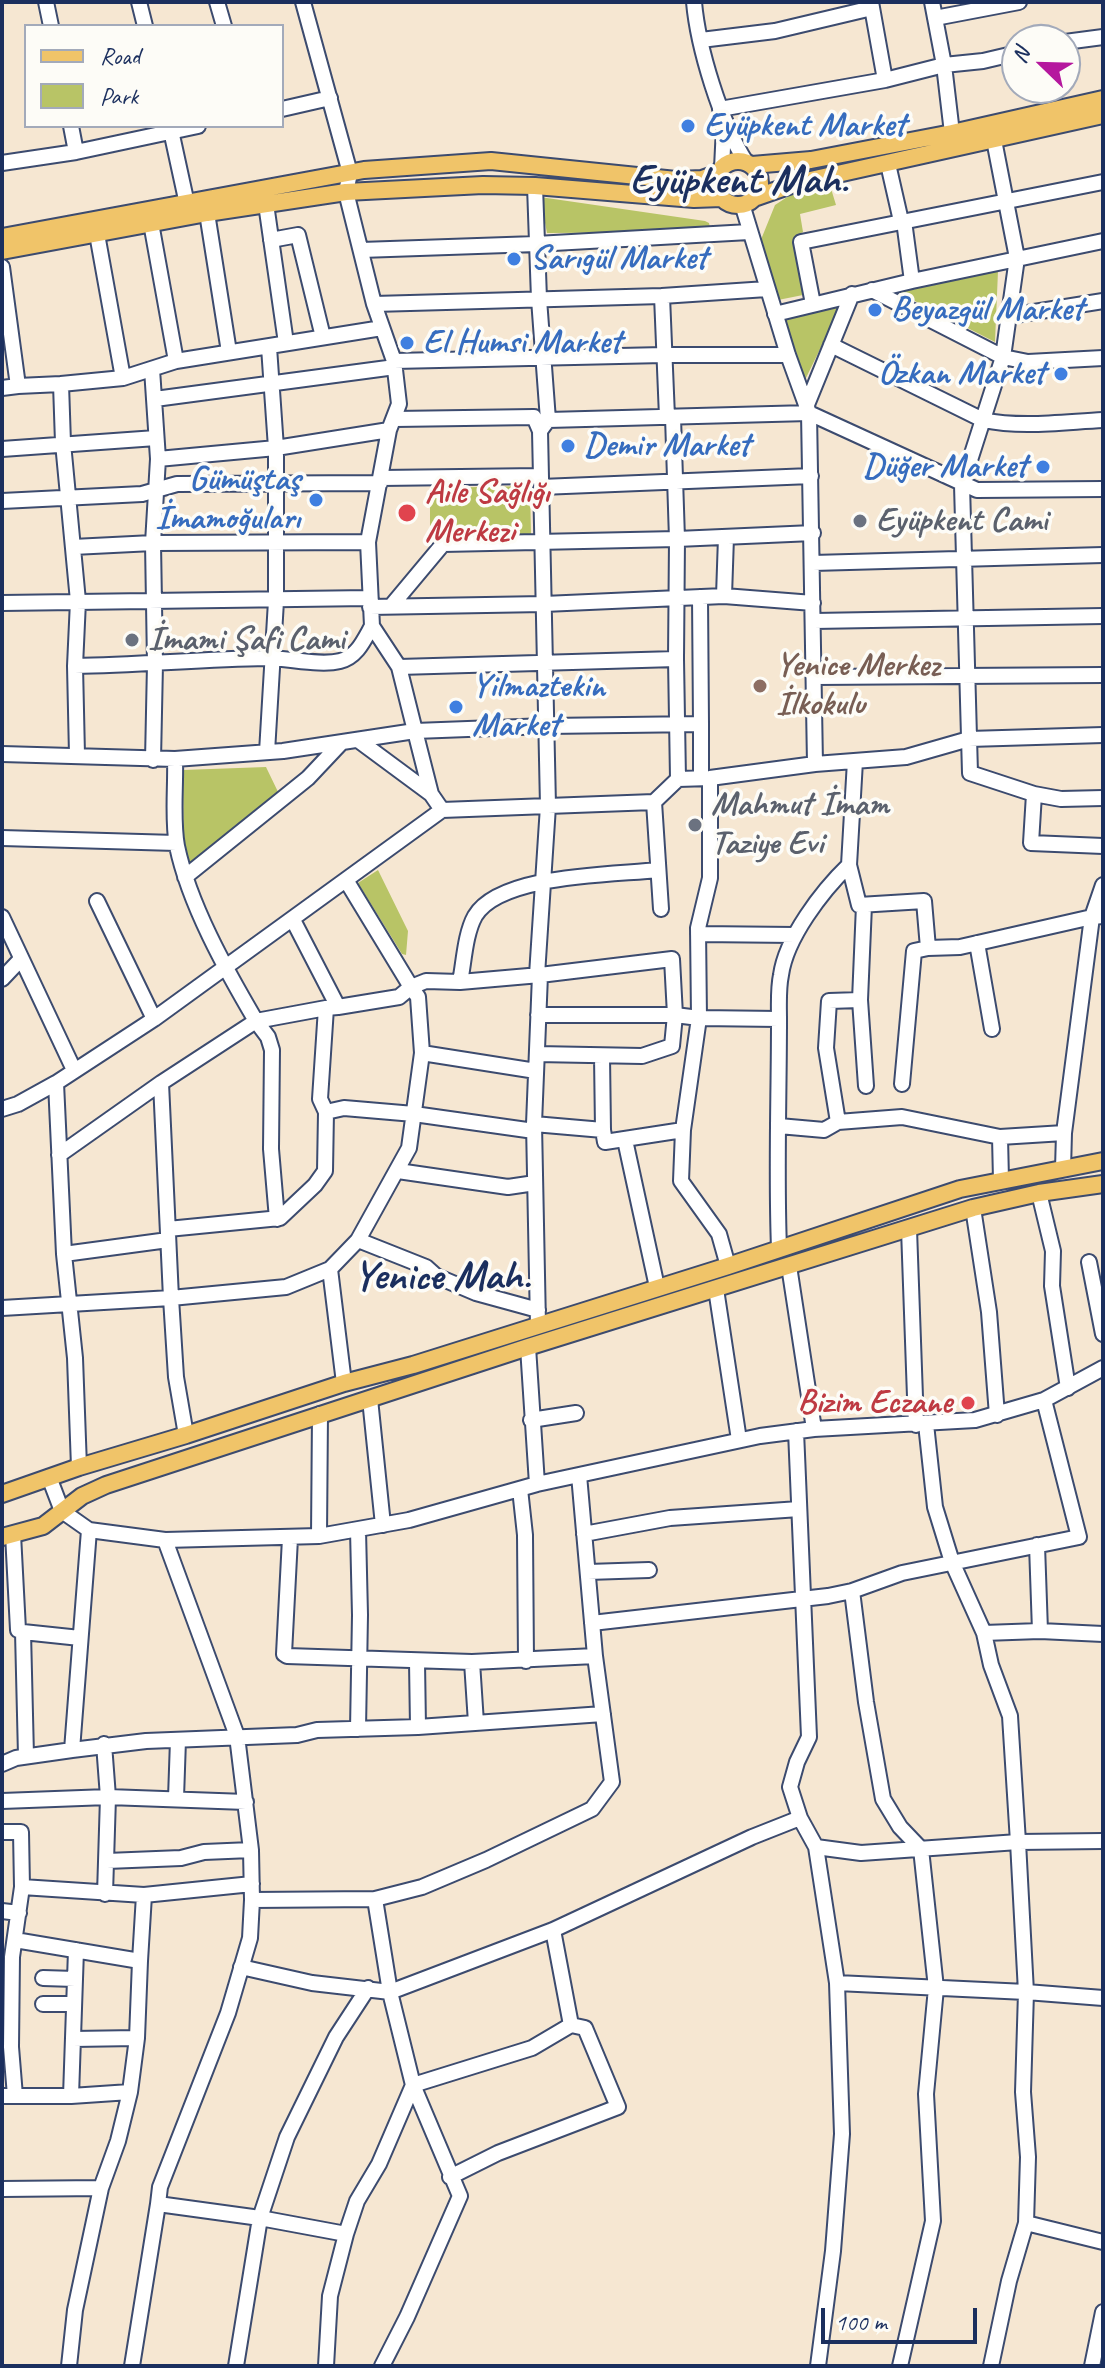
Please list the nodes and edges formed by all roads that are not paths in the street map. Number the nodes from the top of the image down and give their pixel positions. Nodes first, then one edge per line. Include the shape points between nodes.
1 (46, 2) edge
2 (139, 2) edge
3 (217, 2) edge
4 (303, 2) edge
5 (682, 2) edge
6 (694, 2) edge
7 (932, 2) edge
8 (1019, 2) edge
9 (871, 5) edge
10 (935, 18) junction
11 (695, 19) junction
12 (51, 24) edge
13 (144, 24) edge
14 (223, 24) edge
15 (1103, 37) edge
16 (701, 40) junction
17 (1081, 40) edge
18 (1001, 57) edge
19 (944, 65) junction
20 (885, 80) junction
21 (330, 98) junction
22 (1103, 99) edge
23 (284, 109) edge
24 (722, 114) junction
25 (1103, 115) edge
26 (71, 128) edge
27 (171, 128) edge
28 (952, 133) junction
29 (994, 140) junction
30 (76, 152) junction
31 (2, 163) edge
32 (749, 164) junction
33 (888, 164) junction
34 (720, 170) junction
35 (350, 173) junction
36 (1103, 182) edge
37 (535, 186) junction
38 (346, 192) junction
39 (722, 198) junction
40 (748, 201) junction
41 (1007, 201) junction
42 (187, 204) junction
43 (266, 204) junction
44 (207, 213) junction
45 (902, 221) junction
46 (151, 223) junction
47 (749, 232) junction
48 (97, 234) junction
49 (2, 237) edge
50 (271, 240) junction
51 (1103, 241) edge
52 (536, 244) junction
53 (361, 250) junction
54 (2, 251) edge
55 (1017, 258) junction
56 (2, 267) edge
57 (912, 281) junction
58 (767, 289) junction
59 (872, 290) junction
60 (852, 294) junction
61 (662, 296) junction
62 (539, 299) junction
63 (1103, 301) edge
64 (374, 304) junction
65 (813, 304) junction
66 (775, 314) junction
67 (1009, 316) junction
68 (382, 328) junction
69 (323, 337) junction
70 (286, 343) junction
71 (831, 345) junction
72 (269, 347) junction
73 (229, 352) junction
74 (664, 355) junction
75 (788, 355) junction
76 (1003, 357) junction
77 (544, 358) junction
78 (1103, 358) edge
79 (176, 361) junction
80 (394, 364) junction
81 (152, 369) junction
82 (123, 378) junction
83 (61, 384) junction
84 (270, 385) junction
85 (18, 386) junction
86 (2, 388) edge
87 (155, 399) junction
88 (807, 410) junction
89 (670, 417) junction
90 (983, 420) junction
91 (1103, 420) edge
92 (392, 424) junction
93 (544, 426) junction
94 (156, 438) junction
95 (63, 443) junction
96 (276, 448) junction
97 (2, 449) edge
98 (158, 459) junction
99 (811, 476) junction
100 (380, 481) junction
101 (540, 481) junction
102 (675, 481) junction
103 (276, 482) junction
104 (962, 485) junction
105 (1103, 489) edge
106 (155, 491) junction
107 (69, 496) junction
108 (2, 501) edge
109 (813, 533) junction
110 (726, 537) junction
111 (677, 539) junction
112 (275, 541) junction
113 (368, 542) junction
114 (541, 542) junction
115 (153, 543) junction
116 (73, 547) junction
117 (1103, 555) edge
118 (965, 558) junction
119 (813, 563) junction
120 (675, 596) junction
121 (724, 596) junction
122 (700, 597) junction
123 (153, 600) junction
124 (78, 601) junction
125 (276, 601) junction
126 (2, 603) edge
127 (370, 603) junction
128 (813, 603) junction
129 (544, 604) junction
130 (392, 605) junction
131 (1103, 616) edge
132 (967, 617) junction
133 (814, 621) junction
134 (372, 626) junction
135 (274, 658) junction
136 (676, 659) junction
137 (155, 664) junction
138 (546, 664) junction
139 (75, 666) junction
140 (399, 667) junction
141 (1103, 675) edge
142 (969, 676) junction
143 (815, 677) junction
144 (701, 724) junction
145 (679, 725) junction
146 (547, 726) junction
147 (415, 731) junction
148 (1103, 735) edge
149 (969, 739) junction
150 (358, 740) junction
151 (341, 743) junction
152 (267, 752) junction
153 (2, 754) edge
154 (77, 755) junction
155 (175, 759) junction
156 (153, 760) junction
157 (855, 761) junction
158 (815, 764) junction
159 (706, 778) junction
160 (678, 779) junction
161 (431, 794) junction
162 (1034, 794) junction
163 (1103, 798) edge
164 (654, 802) junction
165 (548, 806) junction
166 (442, 810) junction
167 (2, 838) edge
168 (176, 843) junction
169 (1103, 846) edge
170 (849, 865) junction
171 (658, 870) junction
172 (185, 877) junction
173 (346, 880) junction
174 (542, 880) junction
175 (1103, 885) edge
176 (97, 901) dead end
177 (864, 905) junction
178 (661, 909) dead end
179 (1098, 916) edge
180 (2, 917) edge
181 (293, 920) junction
182 (698, 934) junction
183 (795, 935) junction
184 (977, 943) junction
185 (928, 948) junction
186 (20, 960) junction
187 (225, 967) junction
188 (538, 975) junction
189 (2, 979) edge
190 (460, 982) junction
191 (411, 987) junction
192 (860, 1000) junction
193 (332, 1008) junction
194 (538, 1015) junction
195 (675, 1015) junction
196 (699, 1018) junction
197 (154, 1019) junction
198 (779, 1019) junction
199 (256, 1021) junction
200 (992, 1029) dead end
201 (422, 1053) junction
202 (537, 1054) junction
203 (602, 1056) junction
204 (74, 1070) junction
205 (536, 1071) junction
206 (56, 1083) junction
207 (161, 1083) junction
208 (902, 1084) dead end
209 (866, 1086) dead end
210 (2, 1109) edge
211 (326, 1112) junction
212 (414, 1114) junction
213 (838, 1122) junction
214 (779, 1126) junction
215 (534, 1128) junction
216 (603, 1130) junction
217 (683, 1130) junction
218 (1064, 1133) junction
219 (1000, 1137) junction
220 (625, 1140) junction
221 (59, 1155) junction
222 (1103, 1161) edge
223 (1063, 1169) junction
224 (398, 1171) junction
225 (1001, 1180) junction
226 (535, 1183) junction
227 (1103, 1184) edge
228 (1039, 1193) junction
229 (973, 1208) junction
230 (277, 1219) junction
231 (909, 1229) junction
232 (168, 1234) junction
233 (358, 1240) junction
234 (779, 1248) junction
235 (64, 1254) junction
236 (1089, 1262) dead end
237 (728, 1266) junction
238 (789, 1266) junction
239 (330, 1269) junction
240 (657, 1287) junction
241 (716, 1289) junction
242 (171, 1298) junction
243 (70, 1303) junction
244 (2, 1308) edge
245 (538, 1318) junction
246 (1103, 1334) edge
247 (528, 1347) junction
248 (1103, 1368) edge
249 (344, 1383) junction
250 (1068, 1388) junction
251 (370, 1399) junction
252 (1044, 1400) junction
253 (576, 1413) dead end
254 (320, 1414) junction
255 (997, 1415) junction
256 (531, 1420) junction
257 (921, 1424) junction
258 (814, 1429) junction
259 (796, 1431) junction
260 (186, 1435) junction
261 (739, 1440) junction
262 (79, 1467) junction
263 (579, 1475) junction
264 (49, 1477) junction
265 (537, 1484) junction
266 (520, 1489) junction
267 (2, 1494) edge
268 (799, 1509) junction
269 (62, 1511) junction
270 (383, 1525) junction
271 (89, 1530) junction
272 (358, 1530) junction
273 (584, 1534) junction
274 (7, 1536) edge
275 (319, 1536) junction
276 (290, 1538) junction
277 (165, 1540) junction
278 (1037, 1545) junction
279 (952, 1562) junction
280 (649, 1570) dead end
281 (588, 1572) junction
282 (852, 1591) junction
283 (802, 1599) junction
284 (2, 1613) edge
285 (18, 1613) junction
286 (592, 1623) junction
287 (1040, 1631) junction
288 (23, 1632) junction
289 (984, 1633) junction
290 (1103, 1634) edge
291 (80, 1638) junction
292 (595, 1656) junction
293 (360, 1657) junction
294 (526, 1661) junction
295 (417, 1662) junction
296 (472, 1662) junction
297 (603, 1714) junction
298 (476, 1723) junction
299 (418, 1727) junction
300 (358, 1729) junction
301 (237, 1736) junction
302 (178, 1740) junction
303 (104, 1744) junction
304 (72, 1750) junction
305 (26, 1756) junction
306 (2, 1764) edge
307 (108, 1797) junction
308 (176, 1798) junction
309 (2, 1801) edge
310 (246, 1802) junction
311 (800, 1818) junction
312 (2, 1832) edge
313 (1103, 1841) edge
314 (1018, 1842) junction
315 (816, 1847) junction
316 (921, 1849) junction
317 (251, 1850) junction
318 (107, 1861) junction
319 (22, 1887) junction
320 (252, 1892) junction
321 (105, 1894) junction
322 (144, 1895) junction
323 (375, 1899) junction
324 (2, 1911) edge
325 (19, 1913) junction
326 (553, 1930) junction
327 (15, 1940) junction
328 (76, 1950) junction
329 (7, 1957) edge
330 (140, 1961) junction
331 (241, 1967) junction
332 (43, 1978) dead end
333 (75, 1979) junction
334 (837, 1983) junction
335 (368, 1988) junction
336 (936, 1988) junction
337 (390, 1992) junction
338 (1026, 1992) junction
339 (1103, 1998) edge
340 (8, 2002) edge
341 (43, 2004) dead end
342 (74, 2004) junction
343 (571, 2025) junction
344 (137, 2038) junction
345 (73, 2039) junction
346 (6, 2047) edge
347 (413, 2085) junction
348 (130, 2092) junction
349 (9, 2096) edge
350 (71, 2096) junction
351 (450, 2177) junction
352 (101, 2188) junction
353 (2, 2189) edge
354 (158, 2204) junction
355 (260, 2218) junction
356 (1026, 2223) junction
357 (346, 2234) junction
358 (1103, 2242) edge
359 (1103, 2312) edge
360 (69, 2366) edge
361 (132, 2366) edge
362 (236, 2366) edge
363 (326, 2366) edge
364 (382, 2366) edge
365 (818, 2366) edge
366 (900, 2366) edge
367 (991, 2366) edge
368 (1092, 2366) edge

1 - 12 street
2 - 13 street
3 - 14 street
4 - 21 street
5 - 11 street
6 - 11 street
7 - 10 street
8 - 10 street
9 - 16 street via 775,31
9 - 20 street
10 - 19 street
11 - 16 street
15 - 17 street
16 - 24 street
18 - 19 street
19 - 20 street
19 - 28 street
20 - 24 street
21 - 23 street
21 - 35 street
22 - 28 main road
24 - 32 street
24 - 34 street
25 - 29 main road
26 - 30 street
27 - 30 street
27 - 42 street
28 - 32 main road via 811,160
29 - 33 main road
29 - 41 street
30 - 31 street
32 - 34 main road via 733,161
32 - 40 main road via 760,185
33 - 40 main road via 797,183
33 - 45 street
34 - 35 main road via 702,179 676,180 491,161
34 - 39 main road via 717,186
35 - 38 street
35 - 42 main road
36 - 41 street
37 - 38 main road
37 - 39 main road
37 - 52 street
38 - 43 main road
38 - 53 street
39 - 40 main road
40 - 47 street
41 - 45 street
41 - 55 street
42 - 49 main road
43 - 44 main road
43 - 50 street
44 - 46 main road
44 - 73 street
45 - 57 street
45 - 65 street via 801,242
46 - 48 main road
46 - 79 street
47 - 52 street
47 - 58 street
48 - 54 main road
48 - 82 street
50 - 69 street via 298,235
50 - 70 street
51 - 55 street
52 - 53 street
52 - 62 street
53 - 64 street
55 - 57 street
55 - 67 street
56 - 85 street
57 - 59 street
58 - 61 street
58 - 66 street
59 - 60 street
59 - 76 street
60 - 65 street
60 - 71 street
61 - 62 street
61 - 74 street
62 - 64 street
62 - 77 street
63 - 67 street
64 - 68 street
65 - 66 street
66 - 75 street
67 - 76 street
68 - 69 street
68 - 80 street
69 - 70 street
70 - 72 street
71 - 88 street
71 - 90 street
72 - 73 street
72 - 84 street
73 - 79 street
74 - 75 street
74 - 77 street
74 - 89 street
75 - 88 street
76 - 78 street via 1028,362
76 - 90 street
77 - 80 street
77 - 93 street
79 - 81 street
80 - 84 street
80 - 92 street via 399,404
81 - 82 street
81 - 87 street
82 - 83 street
83 - 85 street
83 - 95 street
84 - 87 street
84 - 96 street
85 - 86 street
87 - 94 street
88 - 89 street
88 - 99 street
88 - 104 street
89 - 93 street
89 - 102 street
90 - 91 street
90 - 104 street
92 - 93 street via 438,416 534,417
92 - 96 street
92 - 100 street
93 - 101 street
94 - 95 street
94 - 98 street
95 - 97 street
95 - 107 street
96 - 98 street
96 - 103 street
98 - 106 street
99 - 102 street
99 - 109 street
100 - 101 street
100 - 103 street
100 - 113 street
101 - 102 street
101 - 114 street
102 - 111 street
103 - 106 street via 177,484
103 - 112 street
104 - 105 street via 977,490
104 - 118 street
106 - 107 street
106 - 115 street
107 - 108 street
107 - 116 street
109 - 110 street
109 - 119 street
110 - 111 street
110 - 121 street
111 - 114 street
111 - 120 street
112 - 113 street
112 - 115 street
112 - 125 street
113 - 127 street
114 - 129 street
114 - 130 street via 443,544
115 - 116 street
115 - 123 street
116 - 124 street
117 - 118 street
118 - 119 street
118 - 132 street
119 - 128 street
120 - 122 street
120 - 129 street
120 - 136 street
121 - 122 street
121 - 128 street
122 - 144 street
123 - 124 street
123 - 125 street
123 - 137 street
124 - 126 street
124 - 139 street
125 - 127 street
125 - 135 street
127 - 130 street
127 - 134 street
128 - 133 street
129 - 130 street
129 - 138 street
131 - 132 street
132 - 133 street
132 - 142 street
133 - 143 street
134 - 135 street via 357,651 338,662
134 - 140 street
135 - 137 street
135 - 152 street
136 - 138 street
136 - 145 street
137 - 139 street
137 - 156 street
138 - 140 street
138 - 146 street
139 - 154 street
140 - 147 street
141 - 142 street
142 - 143 street
142 - 149 street
143 - 158 street
144 - 145 street
144 - 159 street
145 - 146 street
145 - 160 street
146 - 147 street
146 - 165 street
147 - 150 street
147 - 161 street
148 - 149 street
149 - 157 street via 906,757
149 - 162 street via 970,773
150 - 151 street
150 - 161 street
151 - 152 street
151 - 172 street via 308,778
152 - 155 street
153 - 154 street
154 - 156 street
155 - 156 street
155 - 168 street
157 - 158 street
157 - 170 street
158 - 159 street
159 - 160 street
159 - 182 street via 710,878
160 - 164 street
161 - 166 street
162 - 163 street
162 - 169 street via 1031,843
164 - 165 street
164 - 171 street
165 - 166 street
165 - 174 street
166 - 173 street
167 - 168 street
168 - 172 street
170 - 177 street via 859,905
170 - 183 street via 828,885
171 - 174 street
171 - 178 street
172 - 187 street
173 - 181 street
173 - 191 street
174 - 188 street
174 - 190 street via 518,887 478,912
175 - 179 street
176 - 197 street
177 - 185 street via 924,901
177 - 192 street
179 - 184 street
179 - 218 street
180 - 186 street
181 - 187 street
181 - 193 street
182 - 183 street
182 - 196 street
183 - 198 street via 781,973
184 - 185 street
184 - 200 street
185 - 208 street via 914,951
186 - 189 street
186 - 204 street
187 - 197 street
187 - 199 street
188 - 190 street
188 - 194 street
188 - 195 street via 672,959
190 - 191 street via 426,981
191 - 193 street via 399,997
191 - 201 street via 418,997
192 - 209 street
192 - 213 street via 829,1001 826,1048
193 - 199 street
193 - 211 street via 320,1099
194 - 195 street
194 - 202 street
195 - 196 street
195 - 203 street via 672,1046 642,1056
196 - 198 street
196 - 217 street
197 - 204 street
198 - 214 street
199 - 207 street
199 - 230 street via 272,1050
201 - 205 street
201 - 212 street
202 - 203 street
202 - 205 street
203 - 216 street
204 - 206 street
205 - 215 street
206 - 210 street
206 - 221 street
207 - 221 street
207 - 232 street
211 - 212 street via 344,1108
211 - 230 street via 325,1171
212 - 215 street
212 - 224 street via 409,1148
213 - 214 street via 824,1130
213 - 219 street via 902,1117
214 - 234 street
215 - 216 street
215 - 226 street
216 - 220 street via 605,1142
217 - 220 street
217 - 237 street via 681,1181 719,1234
218 - 219 street
218 - 223 street
219 - 225 street
220 - 240 street
221 - 235 street
222 - 223 main road
223 - 225 main road
224 - 226 street via 508,1187
224 - 233 street
225 - 234 main road
226 - 245 street
227 - 228 main road
228 - 229 main road
228 - 250 street via 1053,1251 1052,1286
229 - 231 main road
229 - 255 street
230 - 232 street
231 - 238 main road
231 - 257 street
232 - 235 street
232 - 242 street
233 - 239 street
233 - 245 street
234 - 237 main road
235 - 243 street
236 - 246 street
237 - 240 main road
238 - 241 main road
238 - 258 street
239 - 242 street via 286,1287
239 - 249 street
240 - 245 main road
241 - 247 main road
241 - 261 street
242 - 243 street
242 - 260 street
243 - 244 street
243 - 262 street
245 - 249 main road via 413,1365
247 - 251 main road
247 - 256 street
248 - 250 street
249 - 260 main road
250 - 252 street
251 - 254 main road
251 - 270 street
252 - 255 street
252 - 278 street via 1079,1537
253 - 256 street
254 - 269 main road via 106,1485
254 - 275 street
255 - 257 street
256 - 265 street
257 - 258 street
257 - 279 street via 935,1507
258 - 259 street
259 - 261 street
259 - 268 street
260 - 262 main road
261 - 263 street
262 - 264 main road
263 - 265 street
263 - 273 street
264 - 267 main road
264 - 269 street
265 - 266 street
266 - 270 street
266 - 294 street
268 - 273 street via 670,1518
268 - 283 street
269 - 271 street
269 - 274 main road via 43,1526
270 - 272 street
271 - 277 street
271 - 291 street
272 - 275 street
272 - 293 street
273 - 281 street
274 - 285 street
275 - 276 street
276 - 277 street
276 - 293 street via 284,1654
277 - 301 street
278 - 279 street
278 - 287 street
279 - 282 street
279 - 289 street
280 - 281 street
281 - 286 street
282 - 283 street
282 - 316 street via 883,1799
283 - 286 street
283 - 311 street via 809,1737 790,1787
284 - 285 street
285 - 288 street via 18,1630
286 - 292 street
287 - 289 street
287 - 290 street
288 - 291 street
288 - 305 street
289 - 314 street via 1010,1716
291 - 304 street
292 - 294 street
292 - 297 street
293 - 295 street
293 - 300 street
294 - 296 street
295 - 296 street
295 - 299 street
296 - 298 street
297 - 298 street
297 - 323 street via 612,1782 592,1809 422,1887
298 - 299 street
299 - 300 street
300 - 301 street
301 - 302 street
301 - 310 street
302 - 303 street
302 - 308 street
303 - 304 street
303 - 307 street
304 - 305 street
305 - 306 street
307 - 308 street
307 - 309 street
307 - 318 street
308 - 310 street
310 - 317 street
311 - 315 street
311 - 326 street
312 - 319 street via 21,1832
313 - 314 street
314 - 316 street
314 - 338 street
315 - 316 street via 861,1853
315 - 334 street
316 - 336 street
317 - 318 street
317 - 320 street
318 - 321 street
319 - 321 street
319 - 325 street
320 - 322 street
320 - 323 street
320 - 331 street via 250,1938
321 - 322 street
322 - 330 street
323 - 337 street
324 - 325 street
325 - 327 street
326 - 337 street
326 - 343 street
327 - 328 street
327 - 329 street
328 - 330 street
328 - 333 street
329 - 340 street
330 - 344 street
331 - 335 street via 312,1983
331 - 354 street
332 - 333 street
333 - 342 street
334 - 336 street
334 - 365 street via 842,2134
335 - 337 street
335 - 355 street via 336,2037 287,2137
336 - 338 street
336 - 366 street via 926,2094 933,2221
337 - 347 street
338 - 339 street
338 - 356 street
340 - 346 street
341 - 342 street
342 - 345 street
343 - 347 street via 532,2048
343 - 351 street via 585,2028 618,2107
344 - 345 street
344 - 348 street
345 - 350 street
346 - 349 street
347 - 351 street
347 - 357 street
348 - 350 street
348 - 352 street
349 - 350 street
351 - 364 street via 460,2196
352 - 353 street
352 - 360 street via 75,2310
354 - 355 street
354 - 361 street
355 - 357 street
355 - 362 street
356 - 358 street
356 - 367 street
357 - 363 street via 330,2296
359 - 368 street

